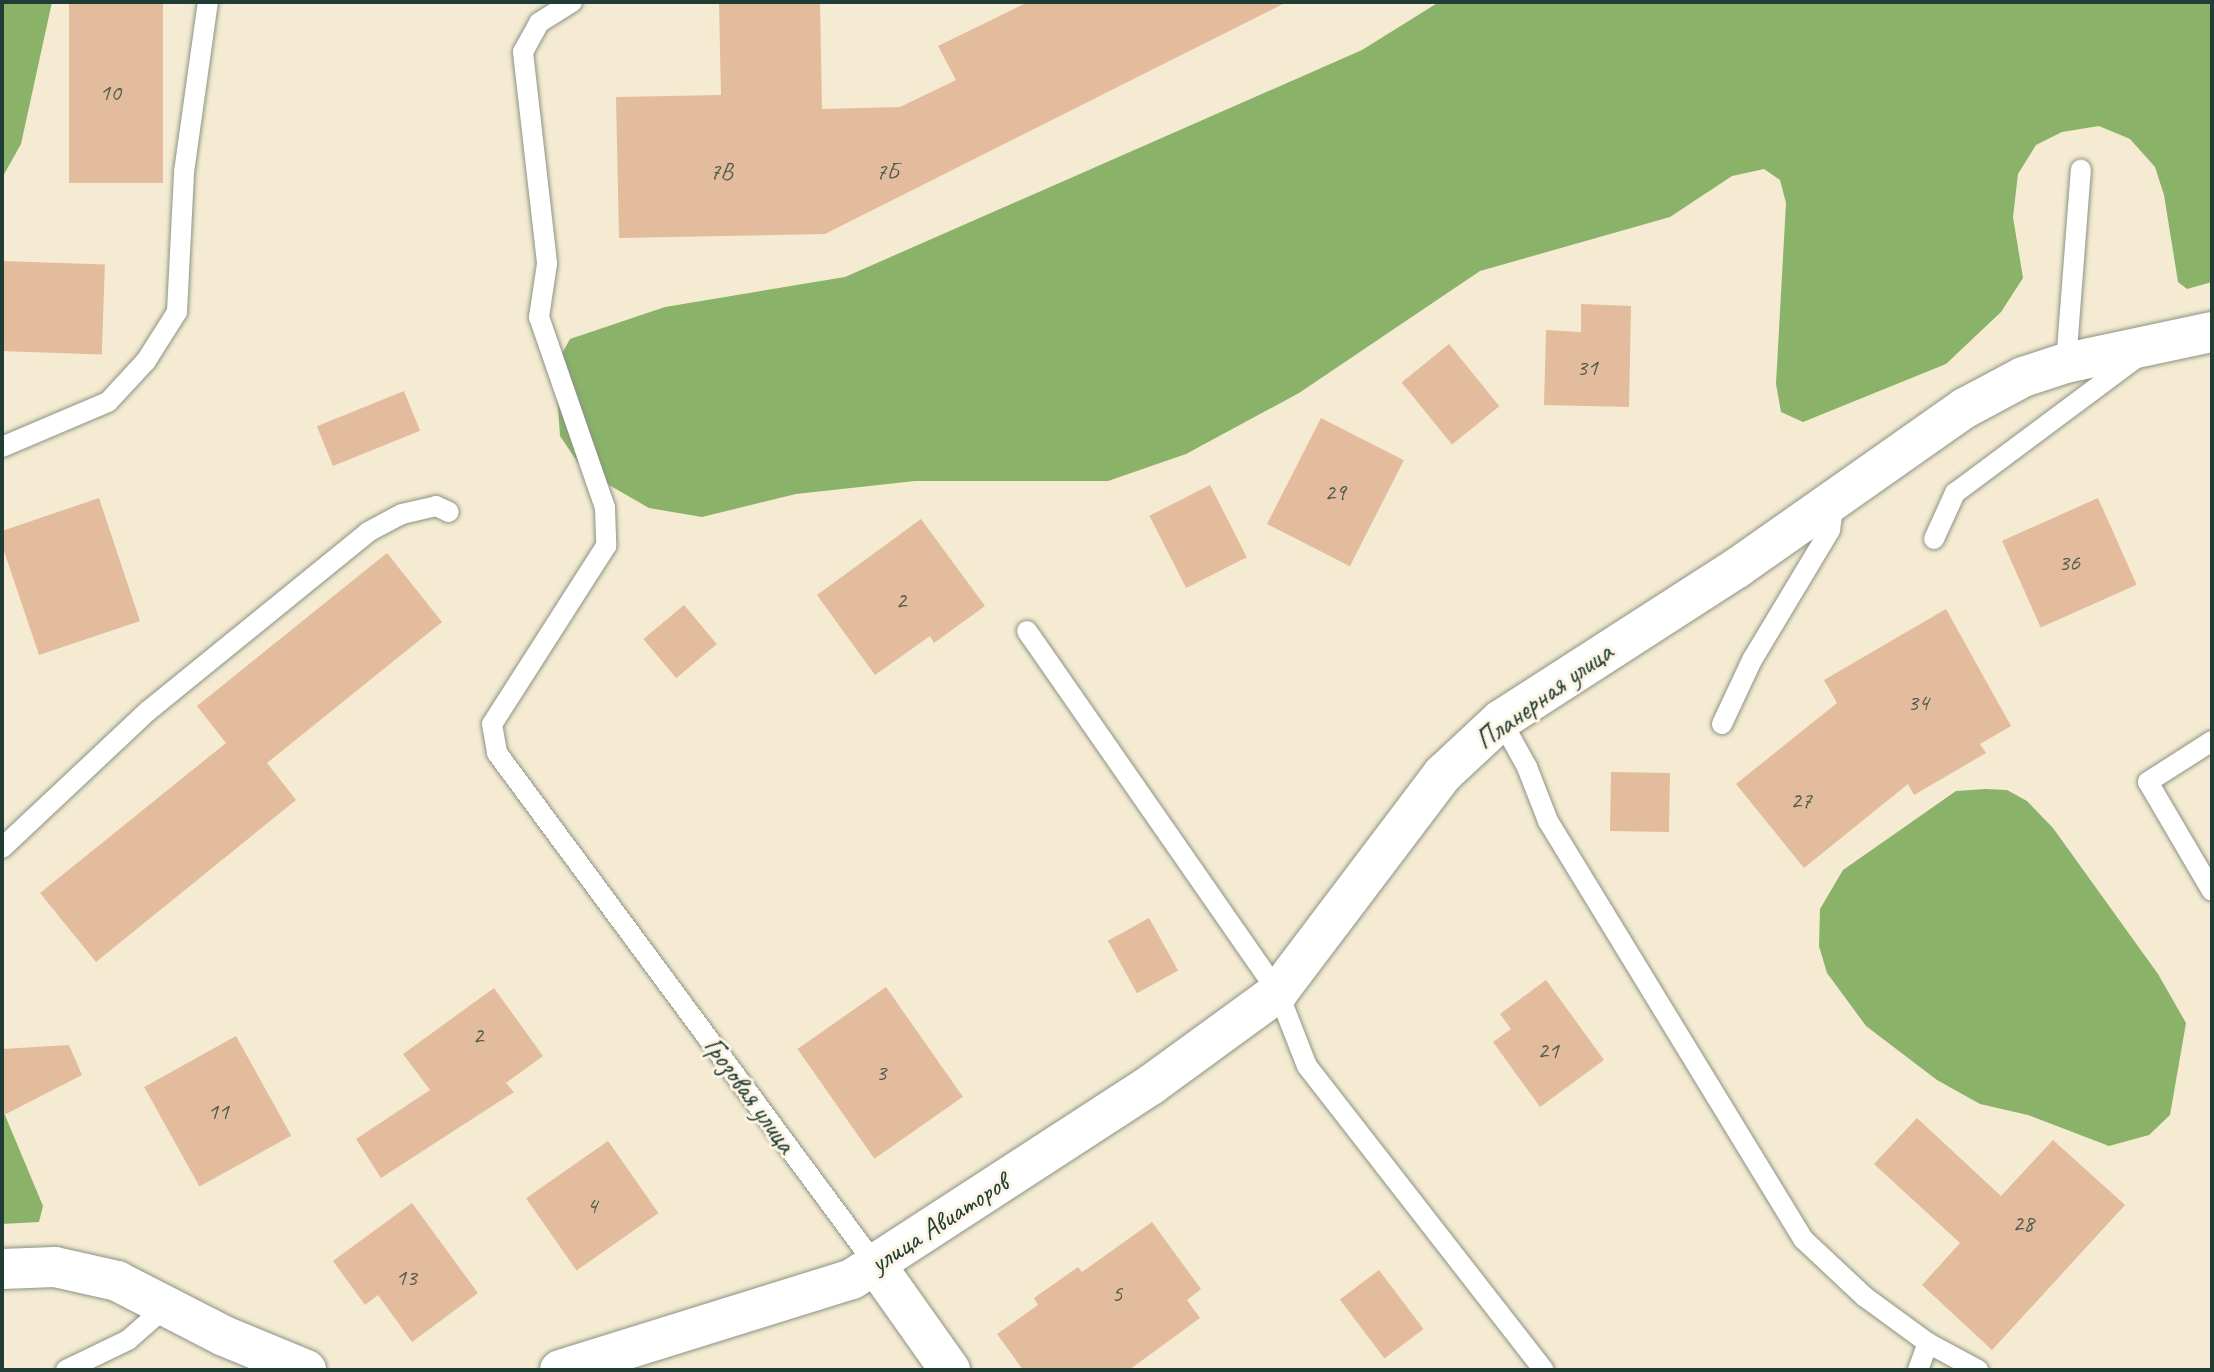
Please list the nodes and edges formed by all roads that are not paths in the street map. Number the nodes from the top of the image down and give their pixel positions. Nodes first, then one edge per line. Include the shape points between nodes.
1 (208, 2) edge
2 (572, 2) edge
3 (2081, 170) dead end
4 (2212, 332) edge
5 (2149, 349) junction
6 (2066, 363) junction
7 (2, 447) edge
8 (1834, 500) junction
9 (449, 512) dead end
10 (1934, 539) dead end
11 (1027, 631) dead end
12 (1501, 720) junction
13 (1722, 724) dead end
14 (2212, 741) edge
15 (2, 848) edge
16 (2212, 891) edge
17 (1278, 992) junction
18 (875, 1264) junction
19 (2, 1269) edge
20 (167, 1306) junction
21 (1928, 1343) junction
22 (66, 1370) edge
23 (306, 1370) edge
24 (560, 1370) edge
25 (950, 1370) edge
26 (1544, 1370) edge
27 (1918, 1370) edge
28 (1978, 1370) edge

1 - 7 lane via 184,172 177,312 146,361 108,402
2 - 18 lane, Грозовая улица via 539,23 523,52 547,264 539,317 605,508 606,546 492,724 497,753
3 - 6 lane
4 - 5 street, Планерная улица
5 - 6 street, Планерная улица
5 - 10 lane via 1955,493
6 - 8 street, Планерная улица via 2023,377 1965,408
8 - 12 street, Планерная улица
8 - 13 lane via 1830,530 1752,660
9 - 15 lane via 436,506 402,514 368,532 148,711
11 - 17 lane
12 - 17 street, Планерная улица via 1443,774
12 - 21 lane via 1548,821 1803,1239 1865,1297
14 - 16 lane via 2148,782
17 - 18 street, улица Авиаторов via 1152,1084
17 - 26 lane via 1307,1066
18 - 24 street, улица Авиаторов via 852,1279
18 - 25 street, Грозовая улица
19 - 20 street via 55,1267 117,1281
20 - 22 lane via 128,1340
20 - 23 street
21 - 27 lane
21 - 28 lane

